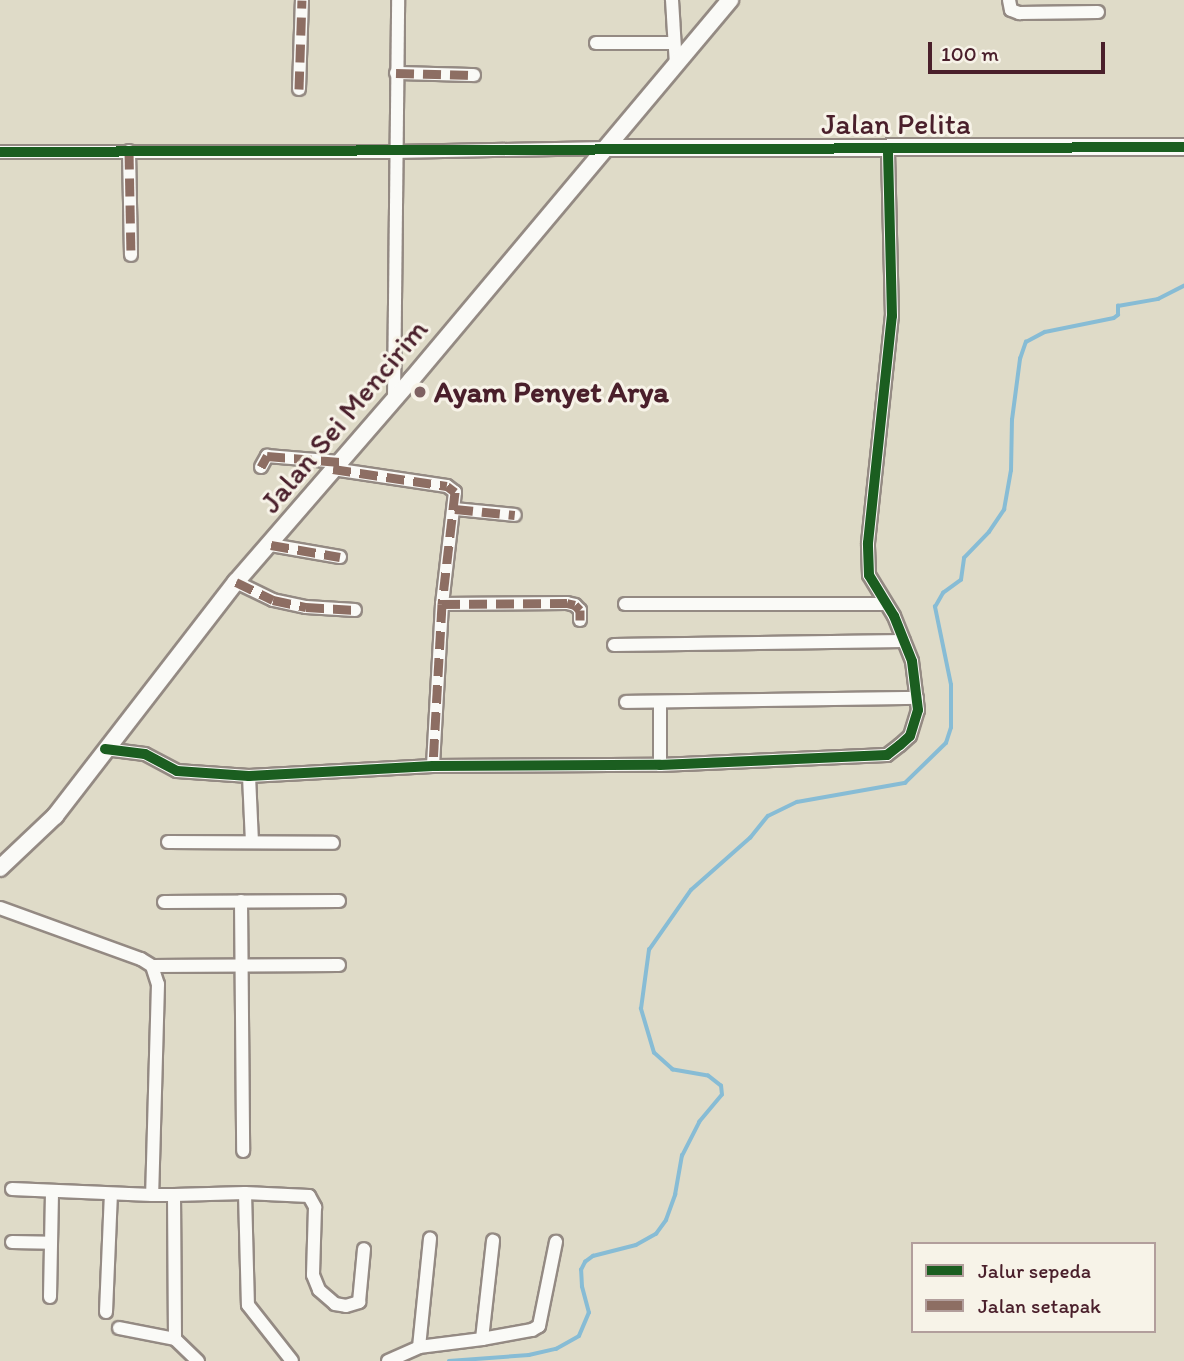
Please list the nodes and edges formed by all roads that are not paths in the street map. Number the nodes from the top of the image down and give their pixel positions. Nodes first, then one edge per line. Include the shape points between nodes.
1 (302, 0) edge
2 (398, 0) edge
3 (672, 0) edge
4 (730, 0) edge
5 (1009, 0) edge
6 (1098, 12) dead end
7 (596, 43) dead end
8 (673, 43) junction
9 (676, 65) junction
10 (396, 73) junction
11 (474, 75) dead end
12 (299, 89) dead end
13 (1184, 147) edge
14 (608, 148) junction
15 (888, 148) junction
16 (129, 151) junction
17 (0, 152) edge
18 (394, 152) junction
19 (131, 255) dead end
20 (394, 398) junction
21 (336, 466) junction
22 (261, 467) dead end
23 (455, 509) junction
24 (515, 515) dead end
25 (271, 545) junction
26 (340, 556) dead end
27 (236, 582) junction
28 (442, 604) junction
29 (625, 604) dead end
30 (886, 604) junction
31 (355, 610) dead end
32 (580, 620) dead end
33 (904, 641) junction
34 (614, 645) dead end
35 (917, 698) junction
36 (625, 702) dead end
37 (660, 702) junction
38 (105, 749) junction
39 (660, 765) junction
40 (433, 766) junction
41 (249, 776) junction
42 (168, 842) dead end
43 (252, 842) junction
44 (333, 843) dead end
45 (0, 868) edge
46 (241, 901) junction
47 (339, 901) dead end
48 (164, 902) dead end
49 (0, 908) edge
50 (339, 965) dead end
51 (152, 966) junction
52 (243, 966) junction
53 (243, 1151) dead end
54 (12, 1189) dead end
55 (52, 1191) junction
56 (245, 1193) junction
57 (111, 1194) junction
58 (152, 1195) junction
59 (174, 1195) junction
60 (430, 1239) dead end
61 (493, 1241) dead end
62 (556, 1241) dead end
63 (12, 1242) dead end
64 (51, 1243) junction
65 (364, 1249) dead end
66 (50, 1297) dead end
67 (106, 1312) dead end
68 (119, 1328) dead end
69 (175, 1339) junction
70 (482, 1339) junction
71 (418, 1347) junction
72 (198, 1361) edge
73 (292, 1361) edge
74 (388, 1361) edge

1 - 12 street
2 - 10 street
3 - 8 street
4 - 9 street, Jalan Sei Mencirim
5 - 6 street via 1011,10 1019,13
7 - 8 street
8 - 9 street
9 - 14 street, Jalan Sei Mencirim
10 - 11 street
10 - 18 street
13 - 15 street, Jalan Pelita
14 - 15 street, Jalan Pelita
14 - 18 street
14 - 20 street, Jalan Sei Mencirim
15 - 30 street via 891,316 869,543 869,575
16 - 17 street
16 - 18 street
16 - 19 street
18 - 20 street
20 - 21 street, Jalan Sei Mencirim
21 - 22 street via 267,456
21 - 23 street via 453,487
21 - 25 street, Jalan Sei Mencirim
23 - 24 street
23 - 28 street
25 - 26 street
25 - 27 street, Jalan Sei Mencirim
27 - 31 street via 272,600
27 - 38 street, Jalan Sei Mencirim
28 - 32 street via 567,603 580,610
28 - 40 street
29 - 30 street
30 - 33 street
33 - 34 street
33 - 35 street
35 - 37 street
35 - 39 street via 916,723 909,736 887,755
36 - 37 street
37 - 39 street
38 - 41 street via 145,754 177,771
38 - 45 street, Jalan Sei Mencirim via 55,816
39 - 40 street
40 - 41 street
41 - 43 street
42 - 43 street
43 - 44 street
46 - 47 street
46 - 48 street
46 - 52 street
49 - 51 street
50 - 52 street
51 - 52 street
51 - 58 street via 158,984
52 - 53 street
54 - 55 street
55 - 57 street
55 - 64 street
56 - 59 street
56 - 65 street via 309,1196 315,1207 313,1275 319,1290 335,1304 359,1302
56 - 73 street via 248,1305
57 - 58 street
57 - 67 street
58 - 59 street
59 - 69 street
60 - 71 street
61 - 70 street
62 - 70 street via 540,1326
63 - 64 street
64 - 66 street
68 - 69 street
69 - 72 street
70 - 71 street
71 - 74 street

